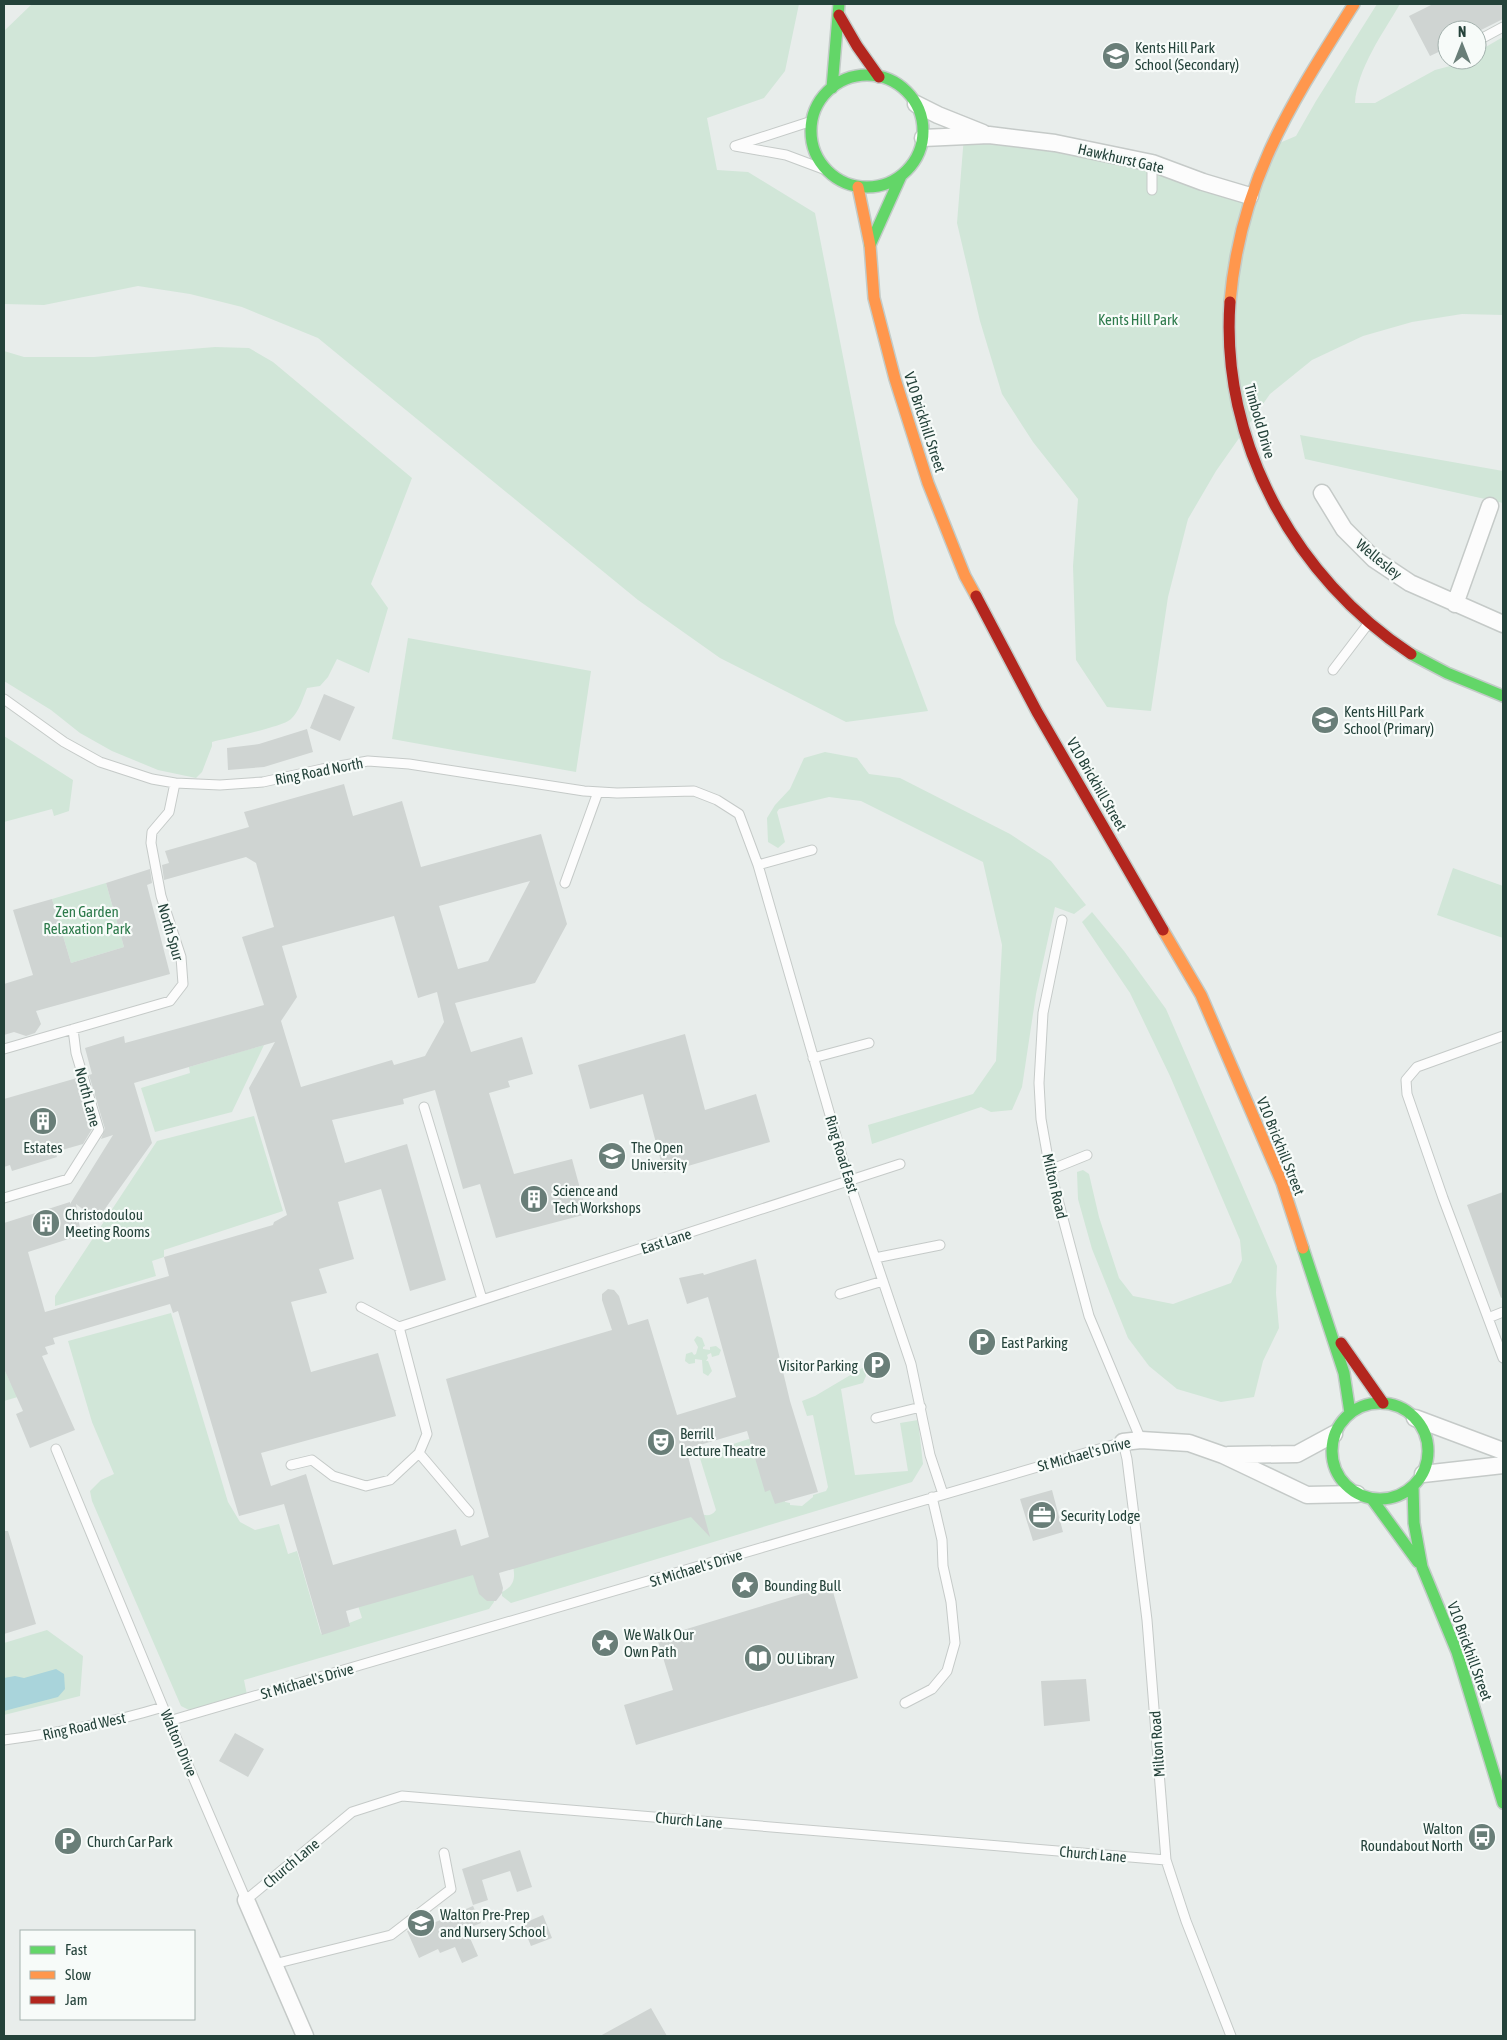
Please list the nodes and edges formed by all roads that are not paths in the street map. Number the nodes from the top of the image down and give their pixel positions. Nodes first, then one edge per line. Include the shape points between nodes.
1 (1354, 4) edge
2 (839, 9) edge
3 (1503, 27) edge
4 (1487, 36) edge
5 (879, 77) junction
6 (832, 88) junction
7 (916, 104) junction
8 (812, 121) junction
9 (989, 135) junction
10 (923, 138) junction
11 (1152, 162) junction
12 (826, 170) junction
13 (901, 176) junction
14 (858, 187) junction
15 (1152, 190) dead end
16 (1250, 196) junction
17 (870, 245) junction
18 (1322, 493) dead end
19 (1490, 506) dead end
20 (1455, 604) junction
21 (1368, 623) junction
22 (1503, 624) edge
23 (1333, 670) dead end
24 (1503, 696) edge
25 (4, 699) edge
26 (175, 783) junction
27 (598, 792) junction
28 (739, 814) joint
29 (812, 850) dead end
30 (758, 865) junction
31 (565, 883) dead end
32 (1062, 920) dead end
33 (73, 1029) junction
34 (1503, 1036) edge
35 (869, 1043) dead end
36 (4, 1049) edge
37 (813, 1058) junction
38 (424, 1108) dead end
39 (1087, 1154) dead end
40 (900, 1164) dead end
41 (1050, 1170) junction
42 (849, 1181) junction
43 (4, 1198) edge
44 (940, 1244) dead end
45 (875, 1258) junction
46 (883, 1281) junction
47 (840, 1294) dead end
48 (482, 1299) junction
49 (361, 1306) dead end
50 (1503, 1312) edge
51 (1488, 1318) junction
52 (399, 1327) junction
53 (1331, 1328) junction
54 (1503, 1358) edge
55 (1384, 1403) junction
56 (921, 1407) junction
57 (1350, 1413) junction
58 (876, 1418) dead end
59 (1415, 1418) junction
60 (1334, 1434) junction
61 (1141, 1440) junction
62 (1123, 1442) junction
63 (56, 1449) dead end
64 (1503, 1451) edge
65 (419, 1454) junction
66 (1223, 1455) junction
67 (292, 1465) dead end
68 (1503, 1465) edge
69 (1418, 1480) junction
70 (943, 1494) junction
71 (1365, 1496) junction
72 (932, 1497) junction
73 (469, 1512) dead end
74 (1422, 1567) junction
75 (905, 1702) dead end
76 (163, 1707) junction
77 (169, 1721) junction
78 (4, 1740) edge
79 (1503, 1803) edge
80 (444, 1853) dead end
81 (1166, 1860) junction
82 (246, 1900) junction
83 (274, 1964) junction
84 (305, 2036) edge
85 (1230, 2036) edge

1 - 16 street, Timbold Drive via 1275,139
2 - 5 street via 857,46
2 - 6 street
3 - 4 lane
5 - 6 street via 863,76
5 - 7 street via 894,82
6 - 8 street via 816,108
7 - 9 street, Hawkhurst Gate
7 - 10 street via 922,120
8 - 12 street via 811,138 816,156
8 - 12 lane via 735,146 786,155
9 - 10 street, Hawkhurst Gate
9 - 11 street, Hawkhurst Gate
10 - 13 street via 912,165
11 - 15 lane
11 - 16 street, Hawkhurst Gate
12 - 14 street via 841,181
13 - 14 street via 881,186
13 - 17 street, V10 Brickhill Street
14 - 17 street, V10 Brickhill Street
16 - 21 street, Timbold Drive via 1236,252 1229,306 1232,378 1238,408 1261,478 1289,532 1326,583
17 - 53 street, V10 Brickhill Street via 874,298 895,380 928,483 965,576 1037,712 1201,996 1282,1184
18 - 20 street, Wellesley via 1344,529 1374,559 1410,583
19 - 20 street
20 - 22 street, Wellesley
21 - 23 lane
21 - 24 street, Timbold Drive via 1420,659 1458,679
25 - 26 lane, Ring Road North via 64,742 100,762
26 - 27 lane, Ring Road North via 220,785 263,782 368,761 409,764
26 - 33 lane, North Spur via 169,812 152,832 151,844 161,896 181,957 183,984 170,1001
27 - 28 lane, Ring Road North via 694,791
27 - 31 lane
28 - 30 lane, Ring Road East
29 - 30 lane
30 - 37 lane, Ring Road East
32 - 41 lane, Milton Road via 1043,1013 1039,1083 1041,1119
33 - 36 lane, North Spur
33 - 43 lane, North Lane via 76,1053 99,1130 68,1179
34 - 51 lane via 1417,1067 1406,1080 1410,1103
35 - 37 lane
37 - 42 lane, Ring Road East
38 - 48 lane
39 - 41 lane
40 - 42 lane, East Lane
41 - 61 lane, Milton Road via 1089,1316
42 - 45 lane, Ring Road East
42 - 48 lane, East Lane
44 - 45 lane
45 - 46 lane, Ring Road East
46 - 47 lane
46 - 56 lane, Ring Road East via 911,1364
48 - 52 lane, East Lane
49 - 52 lane
50 - 51 lane
51 - 54 lane
52 - 65 lane via 427,1434
53 - 55 street, V10 Brickhill Street
53 - 57 street, V10 Brickhill Street via 1344,1373
55 - 57 street via 1360,1407
55 - 59 street via 1406,1410
56 - 58 lane
56 - 70 lane, Ring Road East via 930,1455
57 - 60 street
59 - 64 street
59 - 69 street via 1428,1445 1428,1460
60 - 66 street, St Michael's Drive via 1296,1454
60 - 71 street via 1332,1455 1338,1475 1346,1486
61 - 62 street, St Michael's Drive
61 - 66 street, St Michael's Drive via 1189,1443
62 - 70 lane, St Michael's Drive
62 - 81 lane, Milton Road via 1147,1620
63 - 76 lane, Walton Drive
65 - 67 lane via 390,1480 366,1486 333,1476 312,1460
65 - 73 lane
66 - 71 street, St Michael's Drive via 1307,1495
68 - 69 street
69 - 71 street via 1401,1494 1387,1499
69 - 74 street, V10 Brickhill Street via 1414,1524
70 - 72 lane, St Michael's Drive
71 - 74 street, V10 Brickhill Street
72 - 75 lane via 942,1540 955,1643 946,1671 932,1689
72 - 77 lane, St Michael's Drive
74 - 79 street, V10 Brickhill Street via 1457,1652
76 - 77 lane, Walton Drive
76 - 78 lane, Ring Road West via 117,1721
77 - 82 lane, Walton Drive
80 - 83 lane via 451,1889 391,1935
81 - 82 lane, Church Lane via 402,1796 352,1812
81 - 85 lane, Milton Road
82 - 83 street, Walton Drive
83 - 84 street, Walton Drive

